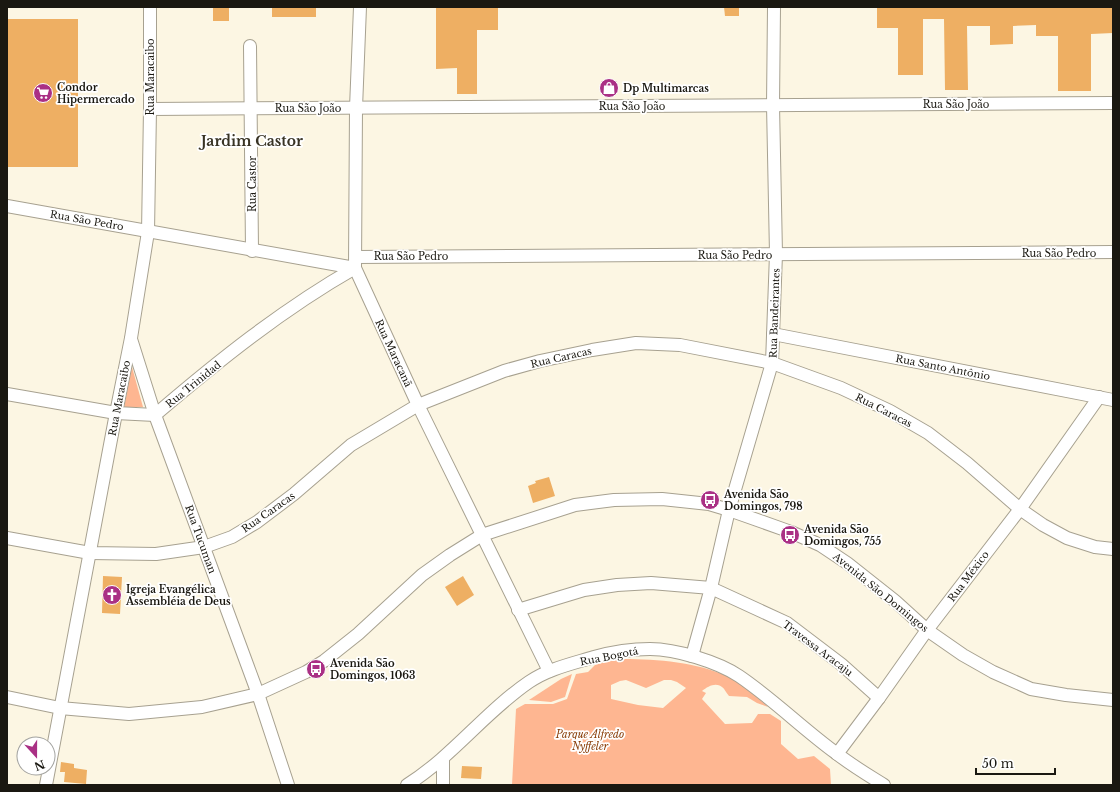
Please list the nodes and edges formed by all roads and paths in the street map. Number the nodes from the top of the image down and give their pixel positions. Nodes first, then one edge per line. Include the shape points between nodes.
1 (150, 7) edge
2 (360, 7) edge
3 (774, 7) edge
4 (250, 46) dead end
5 (1113, 103) edge
6 (773, 106) junction
7 (252, 108) junction
8 (356, 108) junction
9 (150, 109) junction
10 (7, 206) edge
11 (148, 232) junction
12 (252, 250) junction
13 (1113, 252) edge
14 (776, 254) junction
15 (356, 262) junction
16 (324, 263) junction
17 (324, 286) junction
18 (773, 334) junction
19 (131, 338) junction
20 (772, 363) junction
21 (7, 394) edge
22 (1099, 398) junction
23 (1113, 400) edge
24 (418, 405) junction
25 (116, 413) junction
26 (155, 415) junction
27 (1020, 509) junction
28 (729, 510) junction
29 (482, 535) junction
30 (7, 538) edge
31 (204, 547) junction
32 (1113, 549) edge
33 (90, 553) junction
34 (711, 588) junction
35 (518, 610) junction
36 (927, 630) junction
37 (692, 656) junction
38 (549, 671) junction
39 (258, 694) junction
40 (7, 697) edge
41 (879, 698) junction
42 (1113, 700) edge
43 (60, 708) junction
44 (836, 754) junction
45 (443, 759) junction
46 (46, 785) edge
47 (288, 785) edge
48 (407, 785) edge
49 (442, 785) edge
50 (884, 785) edge

1 - 9 street, Rua Maracaibo
2 - 8 street, Rua Maracanã
3 - 6 street, Rua Bandeirantes
4 - 7 street, Rua Castor
5 - 6 street, Rua São João
6 - 8 street, Rua São João
6 - 14 street, Rua Bandeirantes
7 - 8 street, Rua São João
7 - 9 street, Rua São João
7 - 12 street, Rua Castor
8 - 15 street, Rua Maracanã
9 - 11 street, Rua Maracaibo
10 - 11 street, Rua São Pedro
11 - 12 street, Rua São Pedro
11 - 19 street, Rua Maracaibo
12 - 16 street, Rua São Pedro
13 - 14 street, Rua São Pedro
14 - 15 street, Rua São Pedro
14 - 18 street, Rua Bandeirantes
15 - 16 street, Rua São Pedro
15 - 17 street, Rua Trinidad
15 - 24 street, Rua Maracanã
16 - 17 street
17 - 26 street, Rua Trinidad via 238,348
18 - 20 street, Rua Bandeirantes
18 - 22 street, Rua Santo Antônio
19 - 25 street, Rua Maracaibo
19 - 26 street, Rua Tucuman
20 - 24 street, Rua Caracas via 680,345 636,344 540,360 504,371
20 - 27 street, Rua Caracas via 841,388 890,411 928,433
20 - 28 street, Rua Bandeirantes
21 - 25 street
22 - 23 street, Rua Santo Antônio
22 - 27 street, Rua México
24 - 29 street, Rua Maracanã
24 - 31 street, Rua Caracas via 351,445 257,522 232,537
25 - 26 street
25 - 33 street, Rua Maracaibo
26 - 31 street, Rua Tucuman
27 - 32 street, Rua Caracas via 1068,538 1095,547
27 - 36 street, Rua México
28 - 29 street, Avenida São Domingos via 709,504 662,499 614,500 575,505
28 - 34 street, Rua Bandeirantes
28 - 36 street, Avenida São Domingos via 820,545 865,577
29 - 35 street, Rua Maracanã
29 - 39 street, Avenida São Domingos via 422,575 358,634 324,661
30 - 33 street, Rua Caracas
31 - 33 street, Rua Caracas via 156,554
31 - 39 street, Rua Tucuman
33 - 43 street, Rua Maracaibo
34 - 35 street, Travessa Aracaju via 651,583 617,585 584,590
34 - 37 street, Rua Bandeirantes
34 - 41 street, Travessa Aracaju via 787,623 841,664
35 - 38 street, Rua Maracanã
36 - 41 street, Rua México
36 - 42 street, Avenida São Domingos via 993,672 1031,688
37 - 38 street, Rua Bogotá via 652,649 630,650 602,655
37 - 44 street, Rua Bogotá via 738,675
38 - 45 street, Rua Bogotá via 515,692
39 - 43 street, Avenida São Domingos via 202,707 129,714
39 - 47 street, Rua Tucuman
40 - 43 street, Avenida São Domingos
41 - 44 street, Rua México
43 - 46 street, Rua Maracaibo
44 - 50 street, Rua Bogotá
45 - 48 street, Rua Bogotá
45 - 49 street

